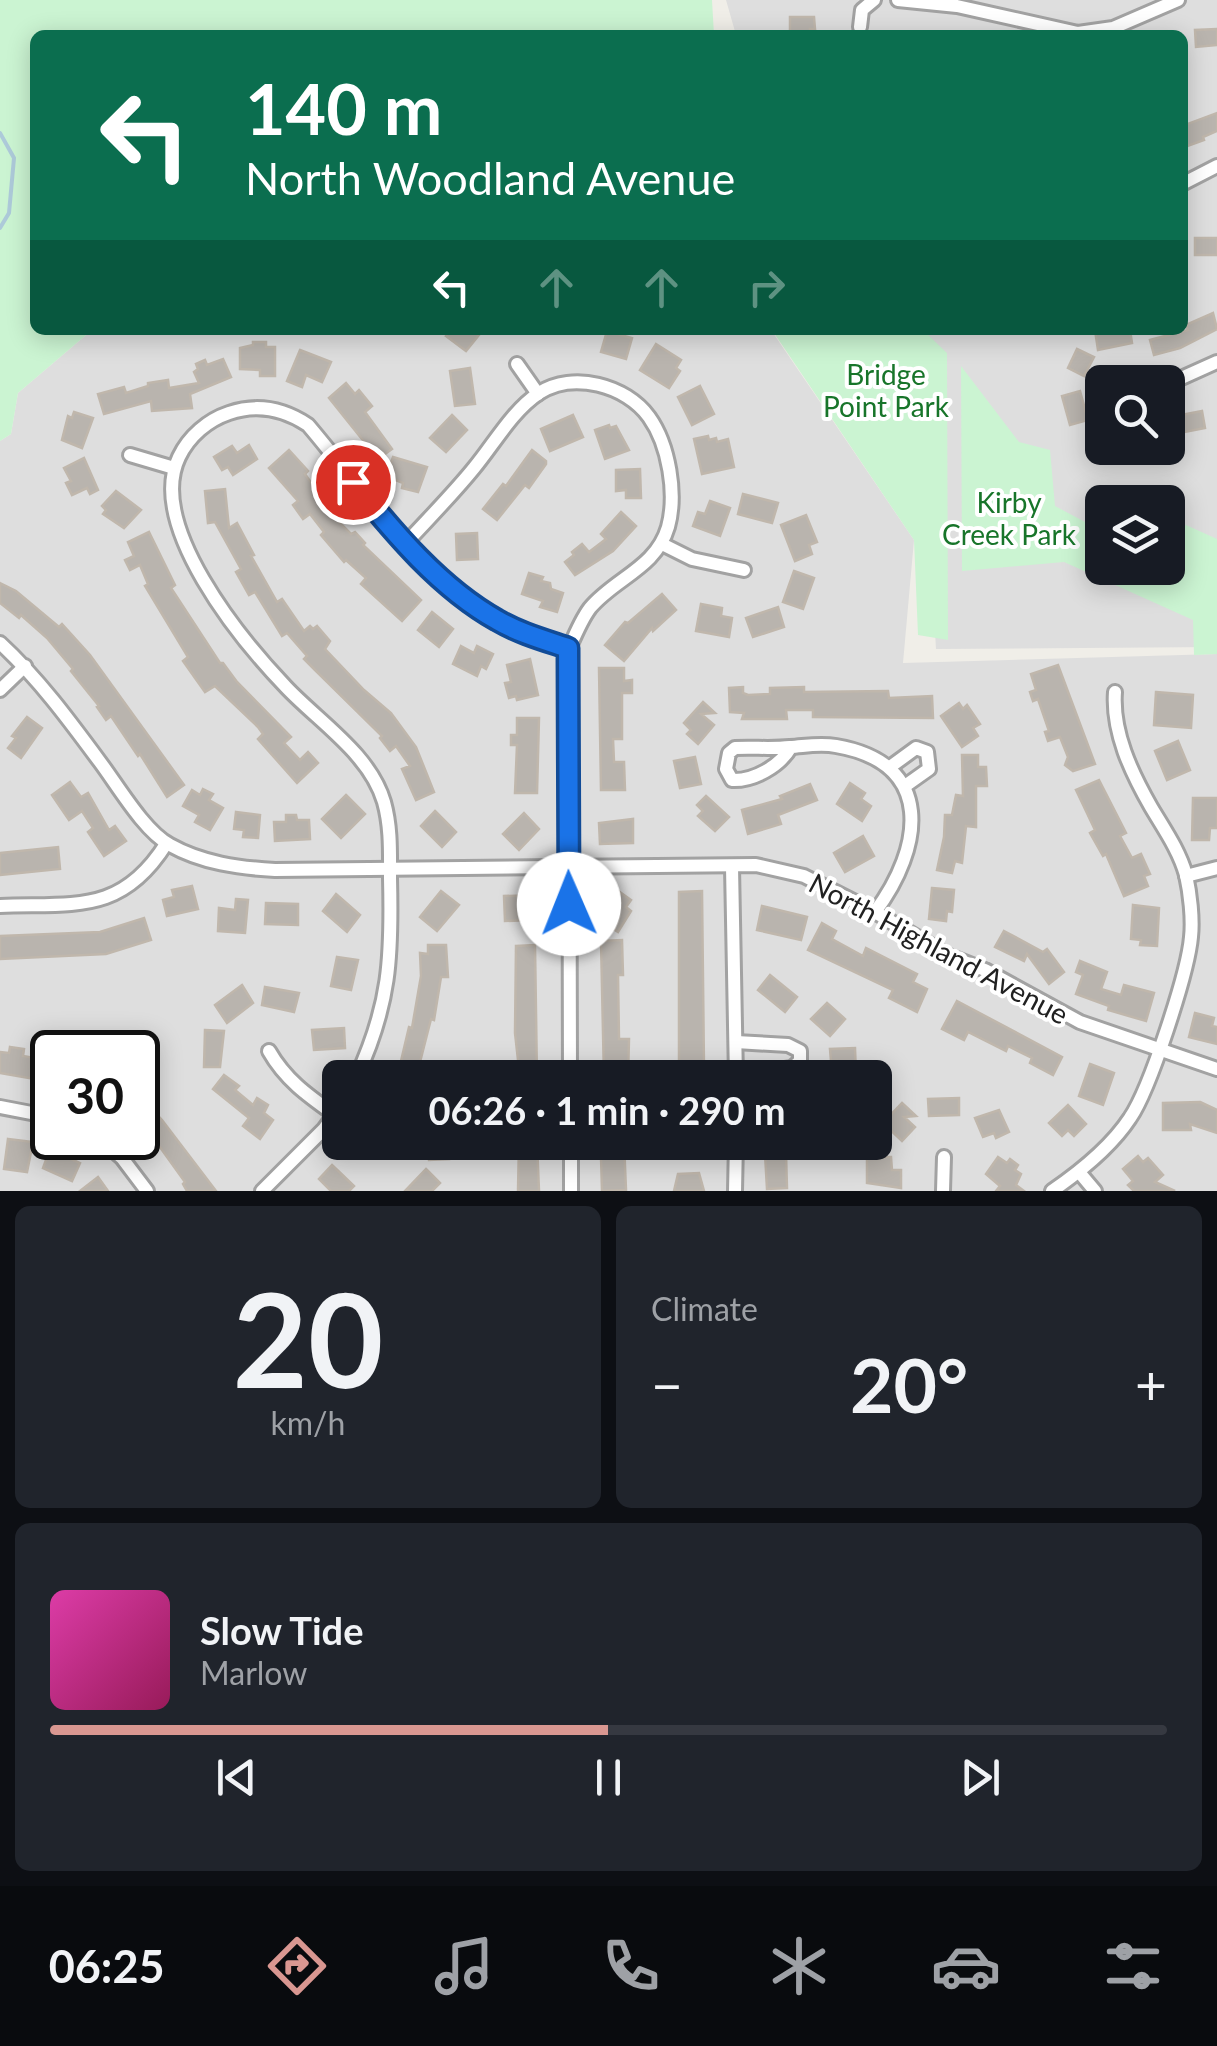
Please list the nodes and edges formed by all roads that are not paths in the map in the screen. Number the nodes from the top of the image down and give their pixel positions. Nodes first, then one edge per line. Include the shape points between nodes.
1 (874, 0) edge
2 (898, 0) edge
3 (1178, 0) edge
4 (860, 27) dead end
5 (1065, 30) edge
6 (1099, 30) edge
7 (1217, 166) edge
8 (1188, 181) edge
9 (1217, 362) edge
10 (516, 364) dead end
11 (1185, 376) edge
12 (538, 394) junction
13 (130, 454) dead end
14 (174, 468) junction
15 (407, 542) junction
16 (662, 544) junction
17 (744, 570) dead end
18 (0, 643) edge
19 (568, 648) junction
20 (25, 666) junction
21 (0, 690) edge
22 (1114, 692) dead end
23 (790, 747) junction
24 (890, 767) junction
25 (905, 786) junction
26 (166, 844) junction
27 (732, 866) junction
28 (1217, 868) edge
29 (568, 870) junction
30 (390, 871) junction
31 (1186, 876) junction
32 (0, 906) edge
33 (875, 912) junction
34 (736, 1042) junction
35 (1158, 1050) junction
36 (269, 1051) dead end
37 (364, 1060) edge
38 (570, 1060) edge
39 (736, 1060) edge
40 (800, 1060) edge
41 (1217, 1068) edge
42 (322, 1104) edge
43 (0, 1108) edge
44 (30, 1113) edge
45 (322, 1131) edge
46 (944, 1157) dead end
47 (124, 1160) edge
48 (571, 1160) edge
49 (736, 1160) edge
50 (1079, 1172) junction
51 (147, 1191) edge
52 (262, 1191) edge
53 (571, 1191) edge
54 (736, 1191) edge
55 (944, 1191) edge
56 (1052, 1191) edge
57 (1095, 1191) edge

1 - 4 street via 862,10
2 - 5 street
3 - 6 street
7 - 8 street
9 - 11 street
10 - 12 street
12 - 15 street
12 - 16 street via 567,384 603,386 648,415 672,491
13 - 14 street
14 - 15 street via 205,425 236,410 274,409 308,425
14 - 30 street via 171,494 182,537 220,603 287,689 357,756 382,796
15 - 19 street via 480,610
16 - 17 street via 692,560
16 - 19 street via 592,606
18 - 20 street, North Highland Avenue
19 - 29 street
20 - 21 street
20 - 26 street, North Highland Avenue
22 - 31 street via 1113,719 1128,760
23 - 23 street via 735,748 726,770 732,780 743,780 782,762
23 - 24 street via 845,748
24 - 25 street
24 - 25 street via 916,748 926,752 929,769
25 - 33 street via 912,840
26 - 30 street, North Highland Avenue via 256,869
26 - 32 street via 146,873 112,897
27 - 29 street, North Highland Avenue
27 - 33 street, North Highland Avenue via 792,871
27 - 34 street
28 - 31 street
29 - 30 street, North Highland Avenue
29 - 38 street
30 - 37 street via 388,987
31 - 35 street via 1192,934
33 - 35 street, North Highland Avenue via 1080,1022
34 - 39 street
34 - 40 street via 788,1044 800,1051
35 - 41 street, North Highland Avenue
35 - 50 street via 1141,1102
36 - 42 street via 299,1090
43 - 44 street
45 - 52 street
46 - 55 street
47 - 51 street
48 - 53 street
49 - 54 street
50 - 56 street
50 - 57 street

